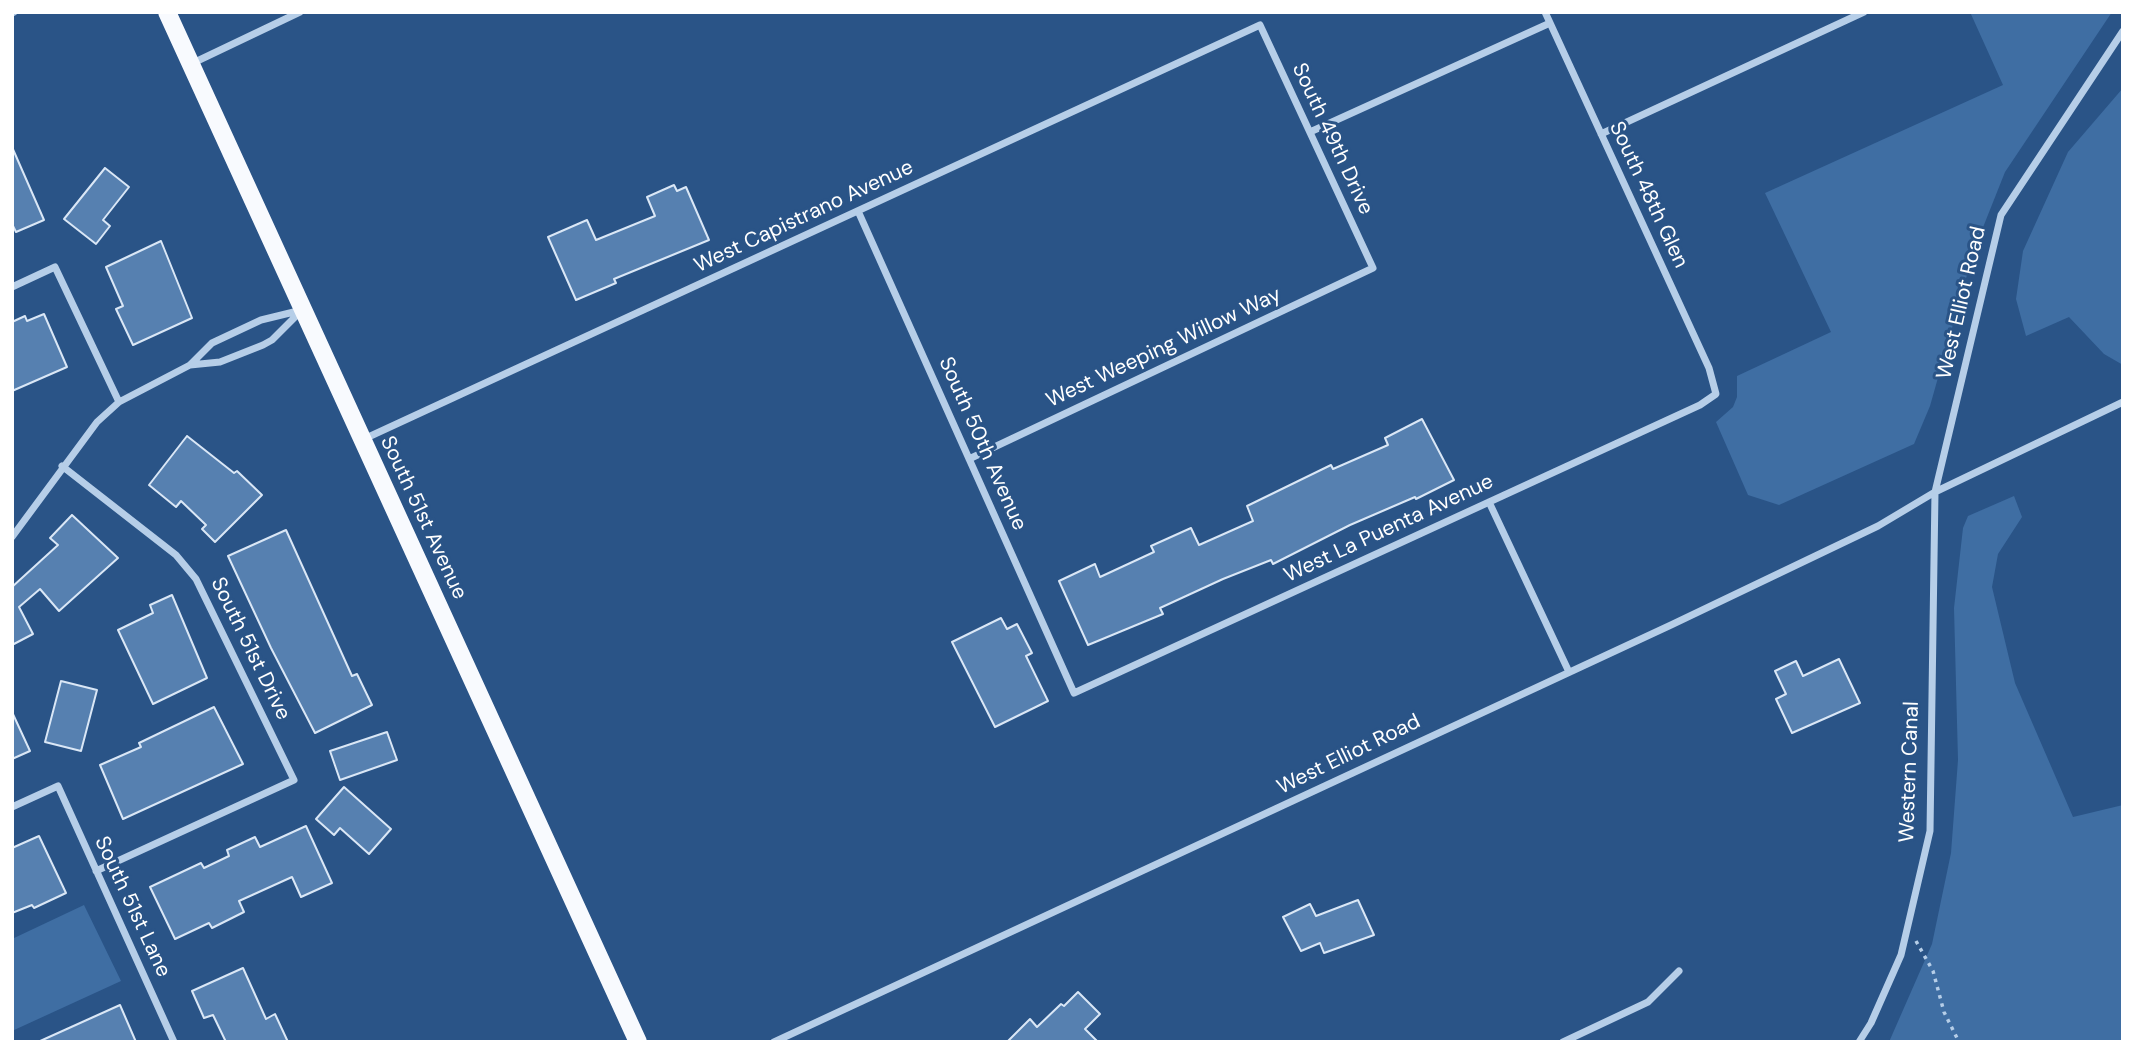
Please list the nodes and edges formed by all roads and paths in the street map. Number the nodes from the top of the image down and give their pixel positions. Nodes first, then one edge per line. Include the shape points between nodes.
1 (167, 12) edge
2 (300, 12) edge
3 (1545, 12) edge
4 (1864, 12) edge
5 (1550, 23) junction
6 (1259, 25) joint
7 (2123, 31) edge
8 (190, 64) junction
9 (1310, 132) junction
10 (1601, 134) junction
11 (858, 211) junction
12 (1373, 268) joint
13 (12, 287) edge
14 (303, 309) junction
15 (190, 365) junction
16 (1716, 394) joint
17 (118, 402) junction
18 (2123, 402) edge
19 (362, 440) junction
20 (969, 459) junction
21 (62, 466) junction
22 (1935, 492) junction
23 (1489, 502) junction
24 (12, 537) edge
25 (1569, 671) junction
26 (1074, 693) joint
27 (12, 807) edge
28 (96, 871) junction
29 (1908, 926) junction
30 (1679, 971) dead end
31 (174, 1042) edge
32 (638, 1042) edge
33 (774, 1042) edge
34 (1563, 1042) edge
35 (1860, 1042) edge
36 (1959, 1042) edge

1 - 8 main road, South 51st Avenue
2 - 8 street
3 - 5 street, South 48th Glen
4 - 10 street
5 - 9 street
5 - 10 street, South 48th Glen
6 - 9 street, South 49th Drive
6 - 11 street, West Capistrano Avenue
7 - 22 street, West Elliot Road via 2001,215
8 - 14 main road, South 51st Avenue
9 - 12 street, South 49th Drive
10 - 16 street, South 48th Glen via 1709,368
11 - 19 street, West Capistrano Avenue
11 - 20 street, South 50th Avenue
12 - 20 street, West Weeping Willow Way
13 - 17 street via 55,267
14 - 15 street via 261,320 212,343
14 - 15 street via 263,345 220,362
14 - 19 main road, South 51st Avenue
15 - 17 street
16 - 23 street, West La Puenta Avenue
17 - 21 street
18 - 22 street, West Elliot Road
19 - 32 main road, South 51st Avenue
20 - 26 street, South 50th Avenue
21 - 24 street
21 - 28 street, South 51st Drive via 176,555 196,579 294,780
22 - 25 street, West Elliot Road via 1878,526
22 - 29 street, Western Canal via 1930,831
23 - 25 street
23 - 26 street, West La Puenta Avenue
25 - 33 street, West Elliot Road
27 - 28 street, South 51st Lane via 58,786
28 - 31 street, South 51st Lane
29 - 35 street, Western Canal via 1901,955
29 - 36 path via 1933,971 1944,1012
30 - 34 street via 1648,1002

